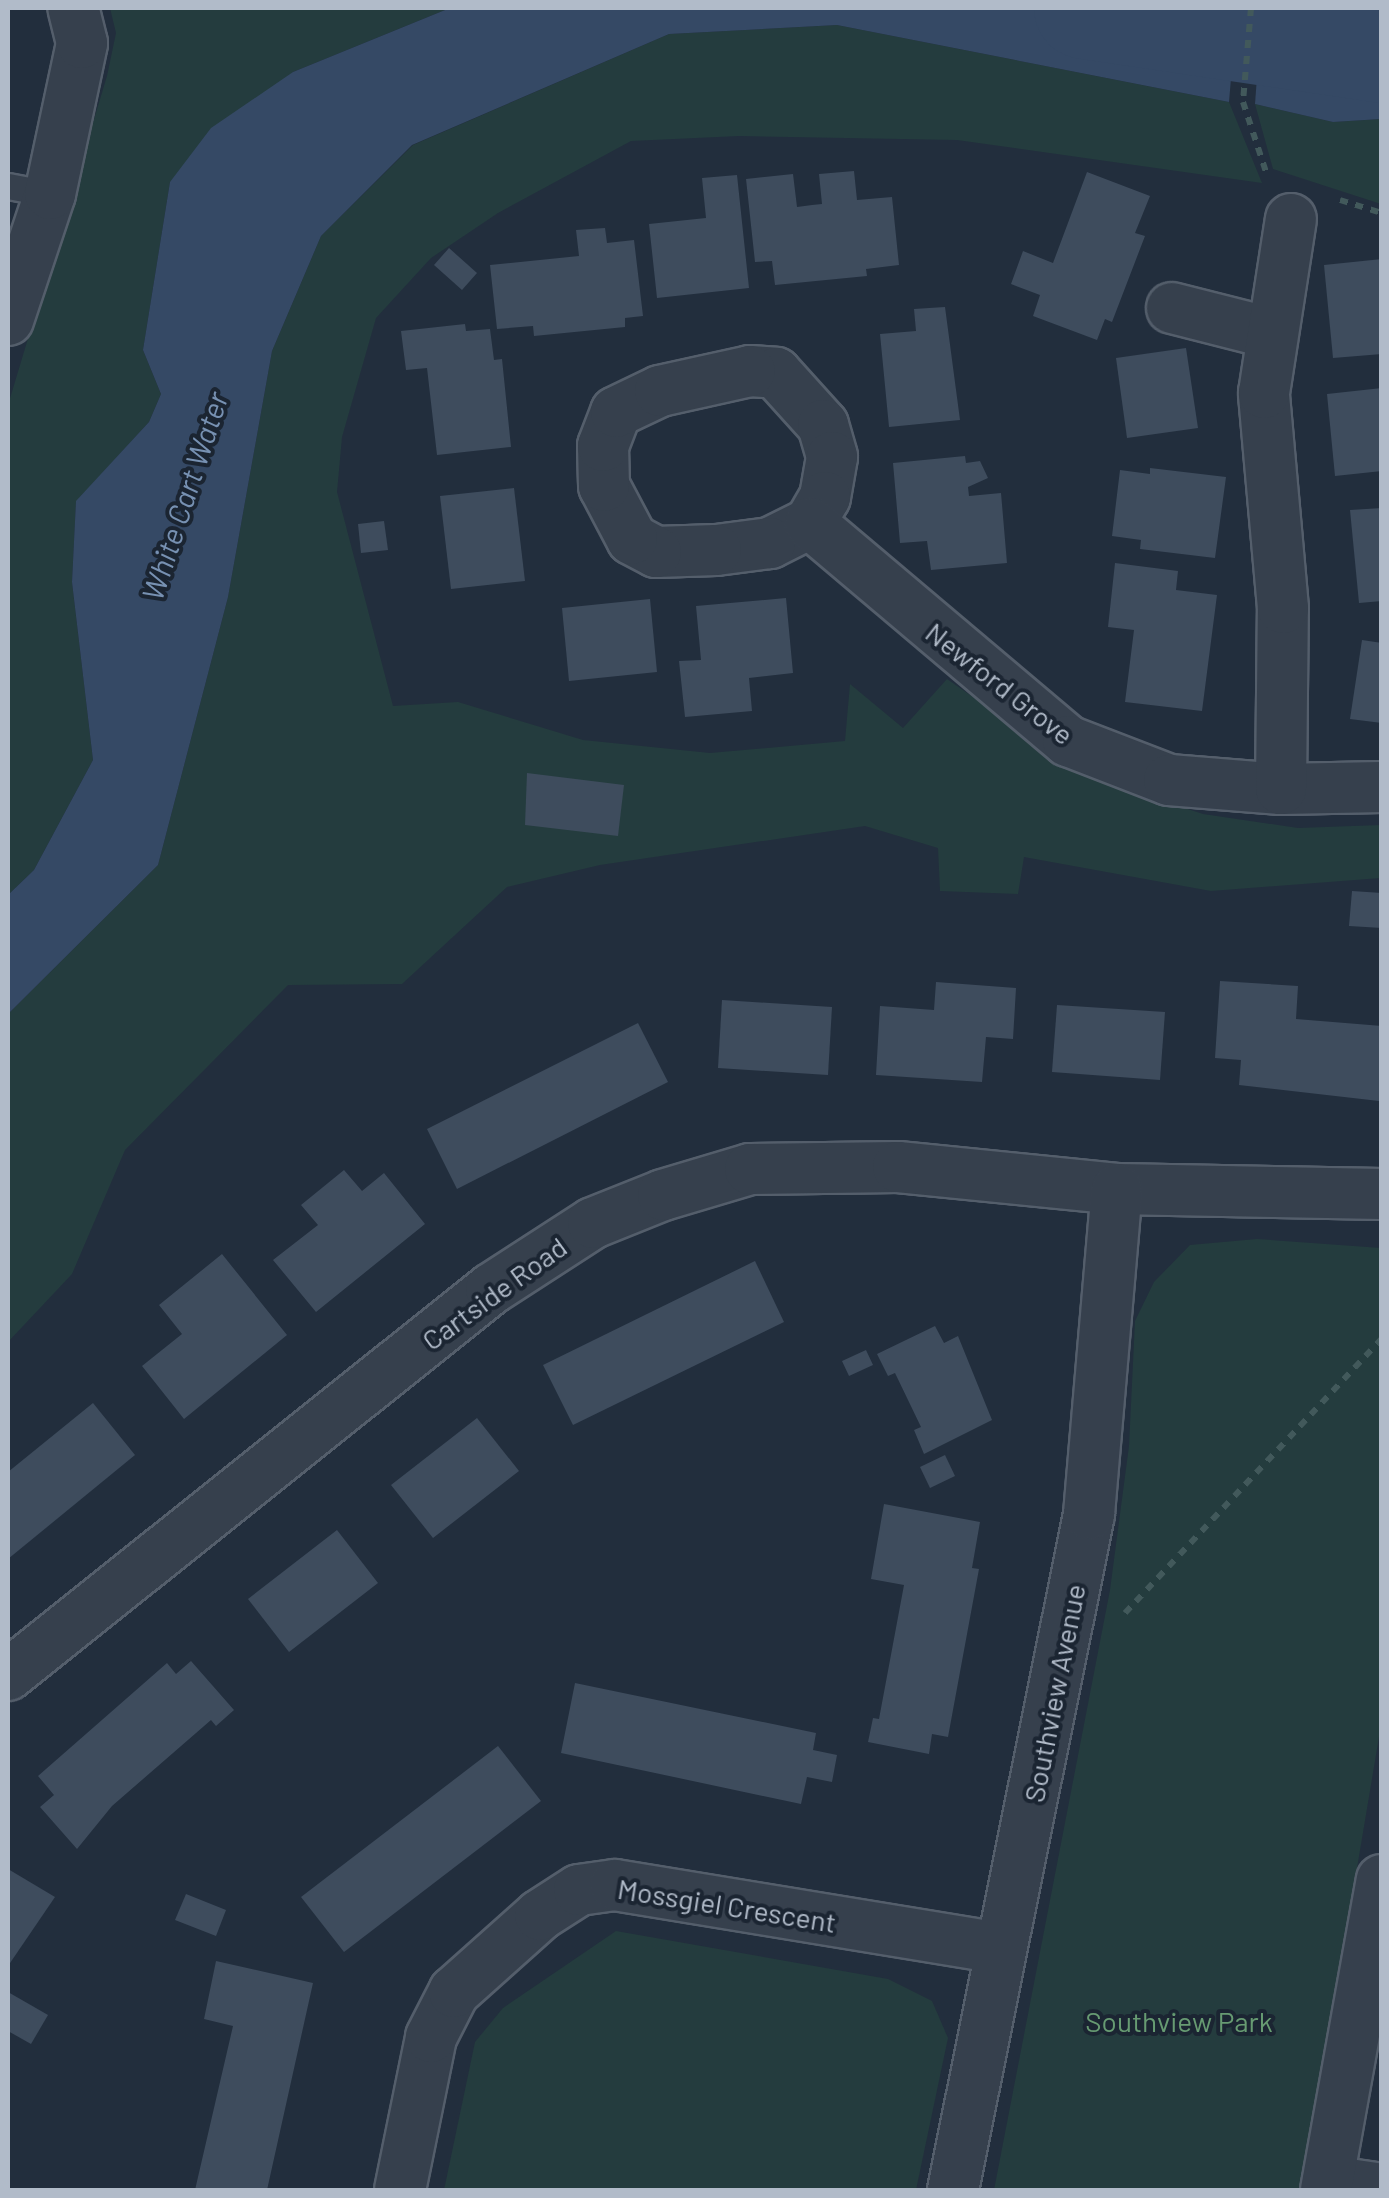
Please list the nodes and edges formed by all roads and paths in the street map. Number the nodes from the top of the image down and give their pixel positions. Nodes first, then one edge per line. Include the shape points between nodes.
1 (73, 8) edge
2 (1251, 8) edge
3 (1243, 102) dead end
4 (29, 190) edge
5 (1290, 218) dead end
6 (1172, 308) dead end
7 (8, 320) edge
8 (1272, 333) junction
9 (810, 523) junction
10 (1382, 788) edge
11 (1281, 789) junction
12 (1117, 1189) junction
13 (1382, 1194) edge
14 (1382, 1338) edge
15 (8, 1675) edge
16 (1056, 1688) junction
17 (1382, 1880) edge
18 (1001, 1948) junction
19 (1327, 2186) edge
20 (400, 2190) edge
21 (953, 2190) edge
22 (1382, 2190) edge

1 - 4 street via 82,43
2 - 3 path
4 - 7 street
5 - 8 street
6 - 8 street
8 - 11 street via 1264,394 1283,608
9 - 9 street via 770,542 716,550 656,552 632,539 604,486 603,446 616,412 660,391 750,371 776,373 806,399 832,457 825,496
9 - 11 street, Newford Grove via 1068,741 1168,780
10 - 11 street, Newford Grove
12 - 13 street, Cartside Road
12 - 15 street, Cartside Road via 898,1167 750,1170 594,1223 491,1288
12 - 16 street, Southview Avenue via 1089,1514
14 - 16 path
16 - 18 street, Southview Avenue
17 - 19 street
18 - 20 street, Mossgiel Crescent via 615,1885 579,1890 540,1914 454,1992 431,2037
18 - 21 street, Southview Avenue
19 - 22 street

